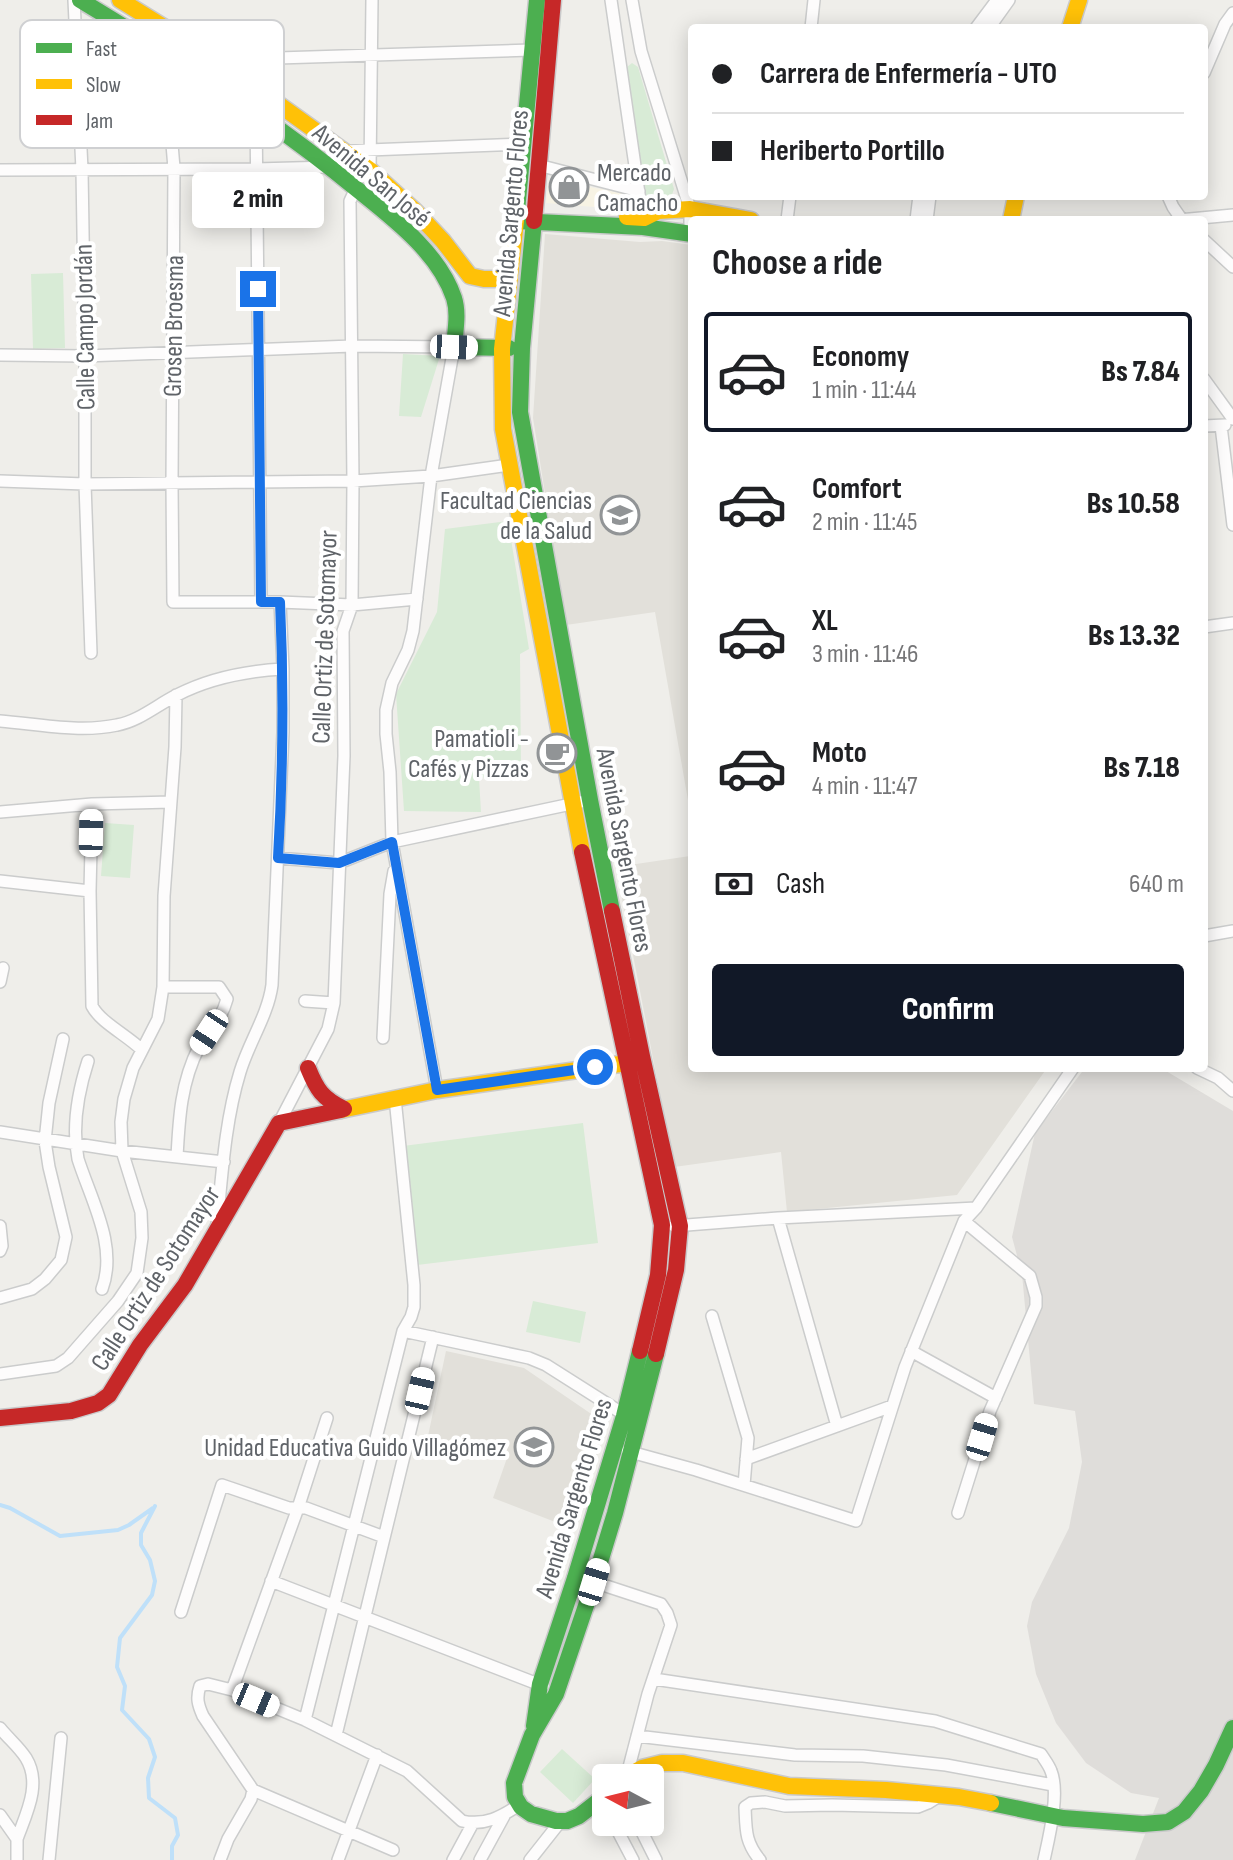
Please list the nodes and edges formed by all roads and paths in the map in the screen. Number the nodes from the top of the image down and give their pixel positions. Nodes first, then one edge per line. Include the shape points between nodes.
1 (74, 0) edge
2 (80, 0) edge
3 (120, 0) edge
4 (372, 0) edge
5 (537, 0) edge
6 (553, 0) edge
7 (611, 0) edge
8 (632, 0) edge
9 (814, 0) edge
10 (997, 0) edge
11 (1009, 0) edge
12 (1079, 0) edge
13 (1233, 13) edge
14 (75, 20) edge
15 (114, 20) edge
16 (152, 20) edge
17 (811, 24) edge
18 (979, 24) edge
19 (992, 24) edge
20 (1071, 24) edge
21 (531, 50) junction
22 (641, 51) junction
23 (619, 56) junction
24 (370, 57) junction
25 (284, 59) edge
26 (1208, 64) edge
27 (284, 108) edge
28 (284, 133) edge
29 (523, 144) junction
30 (81, 148) edge
31 (172, 148) edge
32 (256, 148) edge
33 (371, 150) junction
34 (343, 151) junction
35 (538, 165) junction
36 (330, 167) junction
37 (174, 168) junction
38 (256, 169) junction
39 (0, 170) edge
40 (82, 170) junction
41 (370, 170) junction
42 (356, 188) junction
43 (639, 191) junction
44 (690, 209) junction
45 (1233, 215) edge
46 (516, 216) junction
47 (534, 216) junction
48 (690, 216) edge
49 (729, 216) edge
50 (1208, 217) edge
51 (643, 222) junction
52 (688, 233) edge
53 (1208, 244) edge
54 (1233, 267) edge
55 (510, 279) junction
56 (352, 346) junction
57 (454, 347) junction
58 (522, 348) junction
59 (259, 349) junction
60 (502, 349) junction
61 (173, 353) junction
62 (0, 355) edge
63 (85, 356) junction
64 (1208, 386) edge
65 (1229, 423) edge
66 (1208, 426) edge
67 (509, 465) junction
68 (431, 476) junction
69 (0, 481) edge
70 (353, 481) junction
71 (261, 482) junction
72 (172, 483) junction
73 (85, 484) junction
74 (1233, 525) edge
75 (417, 599) junction
76 (261, 602) junction
77 (280, 602) junction
78 (352, 605) junction
79 (1233, 623) edge
80 (1208, 626) edge
81 (91, 653) dead end
82 (283, 669) junction
83 (176, 695) junction
84 (0, 721) edge
85 (590, 800) junction
86 (171, 802) junction
87 (92, 804) junction
88 (572, 804) junction
89 (0, 812) edge
90 (392, 842) junction
91 (278, 858) junction
92 (339, 863) junction
93 (396, 863) junction
94 (0, 881) edge
95 (90, 891) junction
96 (1233, 931) edge
97 (1208, 935) edge
98 (3, 968) dead end
99 (0, 982) edge
100 (163, 987) junction
101 (305, 1001) dead end
102 (334, 1003) junction
103 (627, 1022) junction
104 (383, 1038) dead end
105 (63, 1039) dead end
106 (142, 1050) junction
107 (88, 1061) dead end
108 (627, 1063) junction
109 (308, 1068) junction
110 (1070, 1072) edge
111 (1205, 1072) edge
112 (437, 1090) junction
113 (1233, 1091) edge
114 (395, 1098) junction
115 (344, 1109) junction
116 (279, 1123) junction
117 (0, 1132) edge
118 (45, 1141) junction
119 (75, 1145) junction
120 (122, 1151) junction
121 (177, 1157) junction
122 (224, 1162) junction
123 (976, 1208) junction
124 (778, 1218) junction
125 (964, 1221) junction
126 (662, 1225) junction
127 (0, 1226) edge
128 (680, 1226) junction
129 (216, 1229) junction
130 (0, 1251) edge
131 (102, 1289) dead end
132 (0, 1298) edge
133 (712, 1316) dead end
134 (403, 1331) junction
135 (433, 1337) junction
136 (911, 1351) junction
137 (0, 1374) edge
138 (996, 1398) junction
139 (892, 1406) junction
140 (0, 1418) edge
141 (327, 1418) dead end
142 (632, 1418) junction
143 (837, 1426) junction
144 (615, 1446) junction
145 (631, 1453) junction
146 (746, 1459) junction
147 (744, 1485) junction
148 (298, 1508) junction
149 (958, 1513) dead end
150 (354, 1526) junction
151 (384, 1537) junction
152 (583, 1553) junction
153 (601, 1561) junction
154 (271, 1581) junction
155 (594, 1582) junction
156 (334, 1605) junction
157 (181, 1612) dead end
158 (366, 1617) junction
159 (654, 1679) junction
160 (540, 1684) junction
161 (232, 1690) junction
162 (556, 1694) junction
163 (305, 1720) junction
164 (0, 1728) edge
165 (1233, 1728) edge
166 (336, 1735) junction
167 (532, 1735) junction
168 (637, 1736) junction
169 (61, 1738) dead end
170 (377, 1755) junction
171 (629, 1764) edge
172 (658, 1764) edge
173 (1053, 1785) junction
174 (253, 1790) junction
175 (939, 1795) junction
176 (519, 1805) junction
177 (592, 1809) edge
178 (0, 1815) edge
179 (504, 1815) junction
180 (1053, 1817) junction
181 (560, 1822) junction
182 (473, 1823) junction
183 (349, 1832) junction
184 (620, 1836) edge
185 (644, 1836) edge
186 (17, 1839) junction
187 (393, 1850) dead end
188 (17, 1860) edge
189 (49, 1860) edge
190 (220, 1860) edge
191 (338, 1860) edge
192 (453, 1860) edge
193 (480, 1860) edge
194 (530, 1860) edge
195 (633, 1860) edge
196 (656, 1860) edge
197 (760, 1860) edge
198 (1033, 1860) edge
199 (1044, 1860) edge

1 - 14 street, Calle Campo Jordán
2 - 15 street, Avenida San José
3 - 16 street, Avenida San José
4 - 24 street
5 - 21 street, Avenida Sargento Flores
6 - 35 street, Avenida Sargento Flores
7 - 23 street
8 - 22 street
9 - 17 street
10 - 18 street
11 - 19 street
12 - 20 street
13 - 26 street
21 - 24 street
21 - 29 street, Avenida Sargento Flores
22 - 23 street
22 - 44 street
23 - 43 street
24 - 25 street
24 - 33 street
27 - 34 street, Avenida San José
28 - 36 street, Avenida San José
29 - 33 street
29 - 46 street, Avenida Sargento Flores
30 - 40 street, Calle Campo Jordán
31 - 37 street, Grosen Broesma
32 - 38 street
33 - 34 street
33 - 41 street
34 - 36 street
34 - 41 street, Avenida San José
35 - 43 street
35 - 47 street, Avenida Sargento Flores
36 - 38 street
36 - 42 street, Avenida San José
37 - 38 street
37 - 40 street
37 - 61 street, Grosen Broesma
38 - 59 street
39 - 40 street
40 - 63 street, Calle Campo Jordán
41 - 55 street, Avenida San José via 415,211 470,276
42 - 56 street, Calle Ortiz de Sotomayor via 350,201
42 - 57 street, Avenida San José via 394,220 444,278 455,300
43 - 51 street
44 - 48 street
44 - 49 street
44 - 51 street via 658,211
45 - 50 street
46 - 47 street
46 - 55 street, Avenida Sargento Flores
47 - 51 street
47 - 58 street, Avenida Sargento Flores
51 - 52 street
53 - 54 street
55 - 60 street, Avenida Sargento Flores
56 - 57 street
56 - 59 street
56 - 70 street, Calle Ortiz de Sotomayor
57 - 60 street
57 - 68 street
58 - 60 street
58 - 85 street, Avenida Sargento Flores via 520,412
59 - 61 street
59 - 71 street
60 - 67 street, Avenida Sargento Flores
61 - 63 street
61 - 72 street, Grosen Broesma
62 - 63 street
63 - 73 street, Calle Campo Jordán
64 - 65 street
65 - 66 street
65 - 74 street
67 - 68 street
67 - 88 street, Avenida Sargento Flores
68 - 70 street
68 - 75 street
69 - 73 street
70 - 71 street
70 - 78 street, Calle Ortiz de Sotomayor
71 - 72 street
71 - 76 street
72 - 73 street
72 - 76 street, Grosen Broesma via 173,602
73 - 81 street, Calle Campo Jordán
75 - 78 street
75 - 90 street via 408,650 386,710
76 - 77 street
77 - 78 street
77 - 82 street
78 - 92 street, Calle Ortiz de Sotomayor via 343,631
79 - 80 street
82 - 83 street via 216,679
82 - 91 street
83 - 84 street via 119,725
83 - 86 street
85 - 88 street
85 - 103 street, Avenida Sargento Flores
86 - 87 street
86 - 100 street
87 - 89 street
87 - 95 street
88 - 90 street
88 - 103 street, Avenida Sargento Flores
90 - 92 street
90 - 93 street
91 - 92 street
91 - 122 street via 270,1000 240,1072
92 - 102 street, Calle Ortiz de Sotomayor
93 - 104 street
93 - 112 street
94 - 95 street
95 - 106 street via 92,1006
96 - 97 street
98 - 99 street
100 - 106 street via 158,1019
100 - 121 street via 219,987 227,999 185,1081
101 - 102 street
102 - 109 street, Calle Ortiz de Sotomayor via 328,1029
103 - 108 street, Avenida Sargento Flores
103 - 128 street, Avenida Sargento Flores
105 - 118 street
106 - 120 street via 124,1099
107 - 119 street
108 - 112 street
108 - 126 street, Avenida Sargento Flores
109 - 115 street via 318,1094
109 - 116 street, Calle Ortiz de Sotomayor
110 - 123 street
111 - 113 street
112 - 114 street
114 - 115 street
114 - 134 street via 414,1285 414,1307
115 - 116 street
116 - 129 street, Calle Ortiz de Sotomayor
117 - 118 street
118 - 119 street
118 - 132 street via 66,1237 61,1260 32,1289
119 - 120 street
119 - 131 street via 106,1244
120 - 121 street
120 - 137 street via 141,1212 137,1273 68,1358 56,1366
121 - 122 street
122 - 129 street
123 - 124 street
123 - 125 street
124 - 128 street
124 - 143 street
125 - 136 street
125 - 138 street via 1030,1276 1036,1297
126 - 128 street
126 - 142 street, Avenida Sargento Flores
127 - 130 street
128 - 142 street, Avenida Sargento Flores via 676,1270
129 - 140 street, Calle Ortiz de Sotomayor via 185,1285 109,1395 71,1411
133 - 146 street via 748,1438
134 - 135 street
134 - 150 street
135 - 142 street via 529,1358
135 - 151 street
136 - 138 street
136 - 139 street
138 - 149 street
139 - 143 street
139 - 147 street via 856,1521
141 - 148 street
142 - 144 street, Avenida Sargento Flores
142 - 145 street, Avenida Sargento Flores
143 - 146 street
144 - 145 street
144 - 152 street, Avenida Sargento Flores
145 - 147 street
145 - 153 street, Avenida Sargento Flores
146 - 147 street
148 - 150 street
148 - 154 street
148 - 157 street via 222,1485
150 - 151 street
150 - 156 street
151 - 158 street
152 - 153 street
152 - 160 street, Avenida Sargento Flores
153 - 155 street, Avenida Sargento Flores
154 - 156 street
154 - 161 street
155 - 159 street via 661,1604 667,1613 671,1625
155 - 162 street, Avenida Sargento Flores
156 - 158 street
156 - 163 street
158 - 160 street
158 - 166 street
159 - 168 street
159 - 173 street via 935,1721 1041,1754 1052,1771
160 - 162 street
160 - 167 street, Avenida Sargento Flores
161 - 163 street
161 - 174 street via 200,1686 198,1704
162 - 167 street, Avenida Sargento Flores
163 - 166 street
164 - 186 street via 26,1758 33,1777
165 - 180 street via 1191,1808 1173,1821
166 - 170 street
167 - 176 street via 514,1783
168 - 171 street
168 - 173 street via 795,1755 946,1765
169 - 189 street
170 - 182 street via 407,1771 462,1821
170 - 183 street
172 - 175 street via 706,1767 790,1787
173 - 180 street
174 - 183 street
174 - 190 street
175 - 180 street
175 - 197 street via 918,1807 751,1803 745,1807 746,1833
176 - 179 street
176 - 181 street via 526,1813
177 - 181 street
178 - 186 street
179 - 182 street
179 - 193 street
180 - 199 street
181 - 194 street
182 - 192 street
183 - 187 street
183 - 191 street
184 - 195 street
185 - 196 street
186 - 188 street
198 - 199 street

